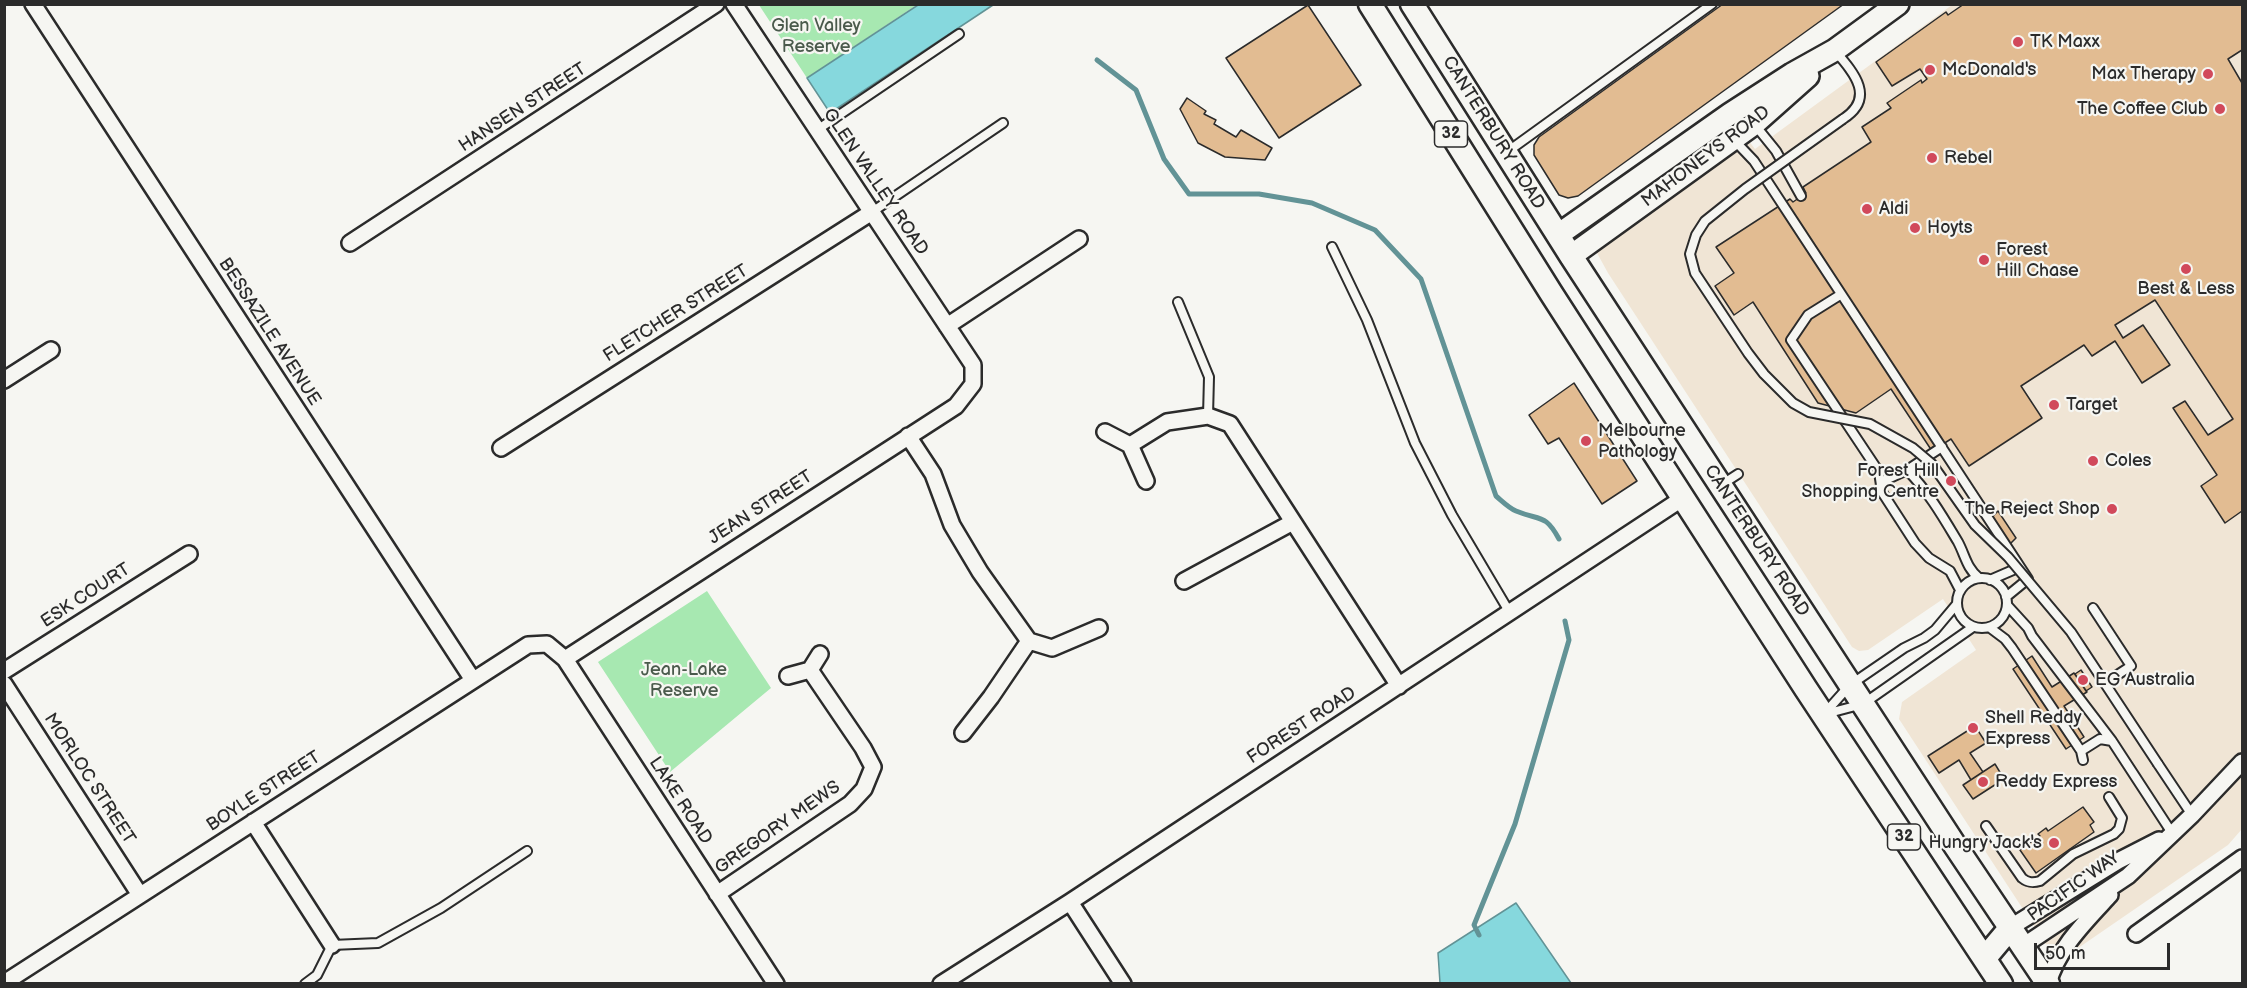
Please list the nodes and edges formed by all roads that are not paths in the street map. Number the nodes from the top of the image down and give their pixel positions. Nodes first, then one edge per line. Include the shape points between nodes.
1 (33, 4) edge
2 (716, 4) edge
3 (734, 4) edge
4 (1370, 4) edge
5 (1412, 4) edge
6 (1712, 4) edge
7 (1898, 4) edge
8 (959, 34) dead end
9 (1835, 50) junction
10 (1730, 114) junction
11 (1003, 123) dead end
12 (1754, 124) junction
13 (1709, 129) junction
14 (818, 130) junction
15 (1732, 139) junction
16 (1506, 153) junction
17 (1801, 196) dead end
18 (872, 212) junction
19 (1558, 235) junction
20 (1079, 239) dead end
21 (350, 243) dead end
22 (1332, 247) dead end
23 (1571, 256) junction
24 (1532, 263) junction
25 (1840, 295) junction
26 (1178, 302) dead end
27 (947, 326) junction
28 (51, 350) dead end
29 (4, 380) edge
30 (973, 384) joint
31 (1209, 416) junction
32 (1105, 432) dead end
33 (908, 436) junction
34 (1130, 445) junction
35 (1942, 447) junction
36 (501, 448) dead end
37 (1907, 470) junction
38 (1146, 481) dead end
39 (1881, 482) junction
40 (1683, 498) junction
41 (1293, 522) junction
42 (189, 554) dead end
43 (2020, 567) junction
44 (1978, 578) junction
45 (1990, 580) junction
46 (1184, 581) dead end
47 (1960, 590) junction
48 (2006, 601) junction
49 (1956, 605) junction
50 (2093, 608) dead end
51 (1510, 613) junction
52 (1973, 627) junction
53 (1989, 627) junction
54 (1099, 628) dead end
55 (1029, 641) junction
56 (547, 644) joint
57 (820, 654) dead end
58 (566, 659) junction
59 (810, 670) junction
60 (4, 671) edge
61 (788, 676) dead end
62 (473, 680) junction
63 (2105, 683) junction
64 (4, 684) edge
65 (1850, 685) junction
66 (1399, 686) junction
67 (1863, 704) junction
68 (1824, 715) junction
69 (963, 734) dead end
70 (2112, 741) junction
71 (2242, 762) edge
72 (2109, 797) dead end
73 (2192, 815) junction
74 (254, 822) junction
75 (1986, 826) dead end
76 (2172, 833) junction
77 (527, 851) dead end
78 (2242, 858) edge
79 (2128, 876) junction
80 (717, 894) junction
81 (140, 896) junction
82 (1070, 902) junction
83 (2011, 927) junction
84 (2136, 934) dead end
85 (332, 945) junction
86 (2023, 946) junction
87 (1985, 958) junction
88 (4, 983) edge
89 (305, 984) edge
90 (776, 984) edge
91 (941, 984) edge
92 (1123, 984) edge
93 (2001, 984) edge
94 (2048, 984) edge

1 - 62 street, BESSAZILE AVENUE
2 - 21 street, HANSEN STREET
3 - 14 street, GLEN VALLEY ROAD
4 - 24 main road, CANTERBURY ROAD / 32
5 - 16 main road, CANTERBURY ROAD / 32
6 - 16 lane
7 - 9 main road, MAHONEYS ROAD
8 - 14 lane
9 - 10 main road, MAHONEYS ROAD
9 - 12 main road, MAHONEYS ROAD
9 - 63 lane, bridge via 1852,70 1860,92 1858,106 1705,221 1690,254 1695,273 1748,353 1793,403 1809,411 1870,424 1913,448 1932,464 1975,525 2072,632
10 - 12 main road
10 - 13 main road, MAHONEYS ROAD
11 - 18 lane
12 - 15 main road, MAHONEYS ROAD
12 - 17 lane via 1776,151
13 - 15 main road
13 - 19 main road, MAHONEYS ROAD
14 - 18 street, GLEN VALLEY ROAD
15 - 23 main road, MAHONEYS ROAD
15 - 25 lane via 1754,161
16 - 19 main road, CANTERBURY ROAD / 32
18 - 27 street, GLEN VALLEY ROAD
18 - 36 street, FLETCHER STREET
19 - 23 main road, CANTERBURY ROAD / 32
19 - 24 main road
20 - 27 street
22 - 51 lane via 1367,320 1414,443
23 - 24 main road
23 - 65 main road, CANTERBURY ROAD / 32 via 1729,480
24 - 40 main road, CANTERBURY ROAD / 32
25 - 35 lane
25 - 39 lane via 1808,315 1791,340 1879,472
26 - 31 lane via 1209,377
27 - 30 street, GLEN VALLEY ROAD via 974,365
28 - 29 street
30 - 33 street, JEAN STREET via 956,406
31 - 34 street via 1167,422
31 - 41 street via 1230,424
32 - 34 street
33 - 55 street via 933,474 952,525
33 - 58 street, JEAN STREET
34 - 38 street
35 - 37 lane
35 - 43 lane
37 - 39 lane
37 - 44 lane via 1923,486
39 - 47 lane via 1882,492 1915,543 1950,571
40 - 51 street, FOREST ROAD
40 - 68 main road, CANTERBURY ROAD / 32
41 - 46 street
41 - 66 street
42 - 60 street, ESK COURT
43 - 45 lane
43 - 48 lane via 2028,579
44 - 45 lane
44 - 47 lane
45 - 48 lane via 1998,584
47 - 49 lane
48 - 53 lane via 2001,619
48 - 70 lane
49 - 52 lane via 1962,619
49 - 65 lane via 1924,638
50 - 63 lane via 2131,666
51 - 66 street, FOREST ROAD
52 - 53 lane
52 - 67 lane
53 - 70 lane via 2012,648 2082,755 2100,739
54 - 55 street via 1052,648
55 - 69 street
56 - 58 street, LAKE ROAD
56 - 62 street, BOYLE STREET via 528,645
57 - 59 street
58 - 80 street, LAKE ROAD
59 - 61 street
59 - 80 street, GREGORY MEWS via 873,766 864,789 850,804
62 - 74 street, BOYLE STREET
63 - 73 lane, bridge
64 - 81 street, MORLOC STREET
65 - 67 main road, CANTERBURY ROAD / 32
65 - 68 lane
66 - 82 street, FOREST ROAD
67 - 68 lane
67 - 83 main road, CANTERBURY ROAD / 32
68 - 87 main road, CANTERBURY ROAD / 32
70 - 76 lane
71 - 73 street, PACIFIC WAY
72 - 75 lane via 2122,818 2119,829 2073,854 2040,881 2027,882 2022,878
73 - 76 street, PACIFIC WAY
74 - 81 street, BOYLE STREET
74 - 85 street
76 - 79 street, PACIFIC WAY
76 - 83 street, PACIFIC WAY via 2118,861
77 - 85 lane via 441,908 378,943
78 - 84 street
79 - 86 street, PACIFIC WAY
79 - 94 street via 2086,921 2054,966
80 - 90 street, LAKE ROAD
81 - 88 street, BOYLE STREET
82 - 91 street, FOREST ROAD
82 - 92 street
83 - 86 main road, CANTERBURY ROAD / 32
83 - 87 main road
85 - 89 lane via 317,975
86 - 87 main road
86 - 94 main road, CANTERBURY ROAD / 32
87 - 93 main road, CANTERBURY ROAD / 32

